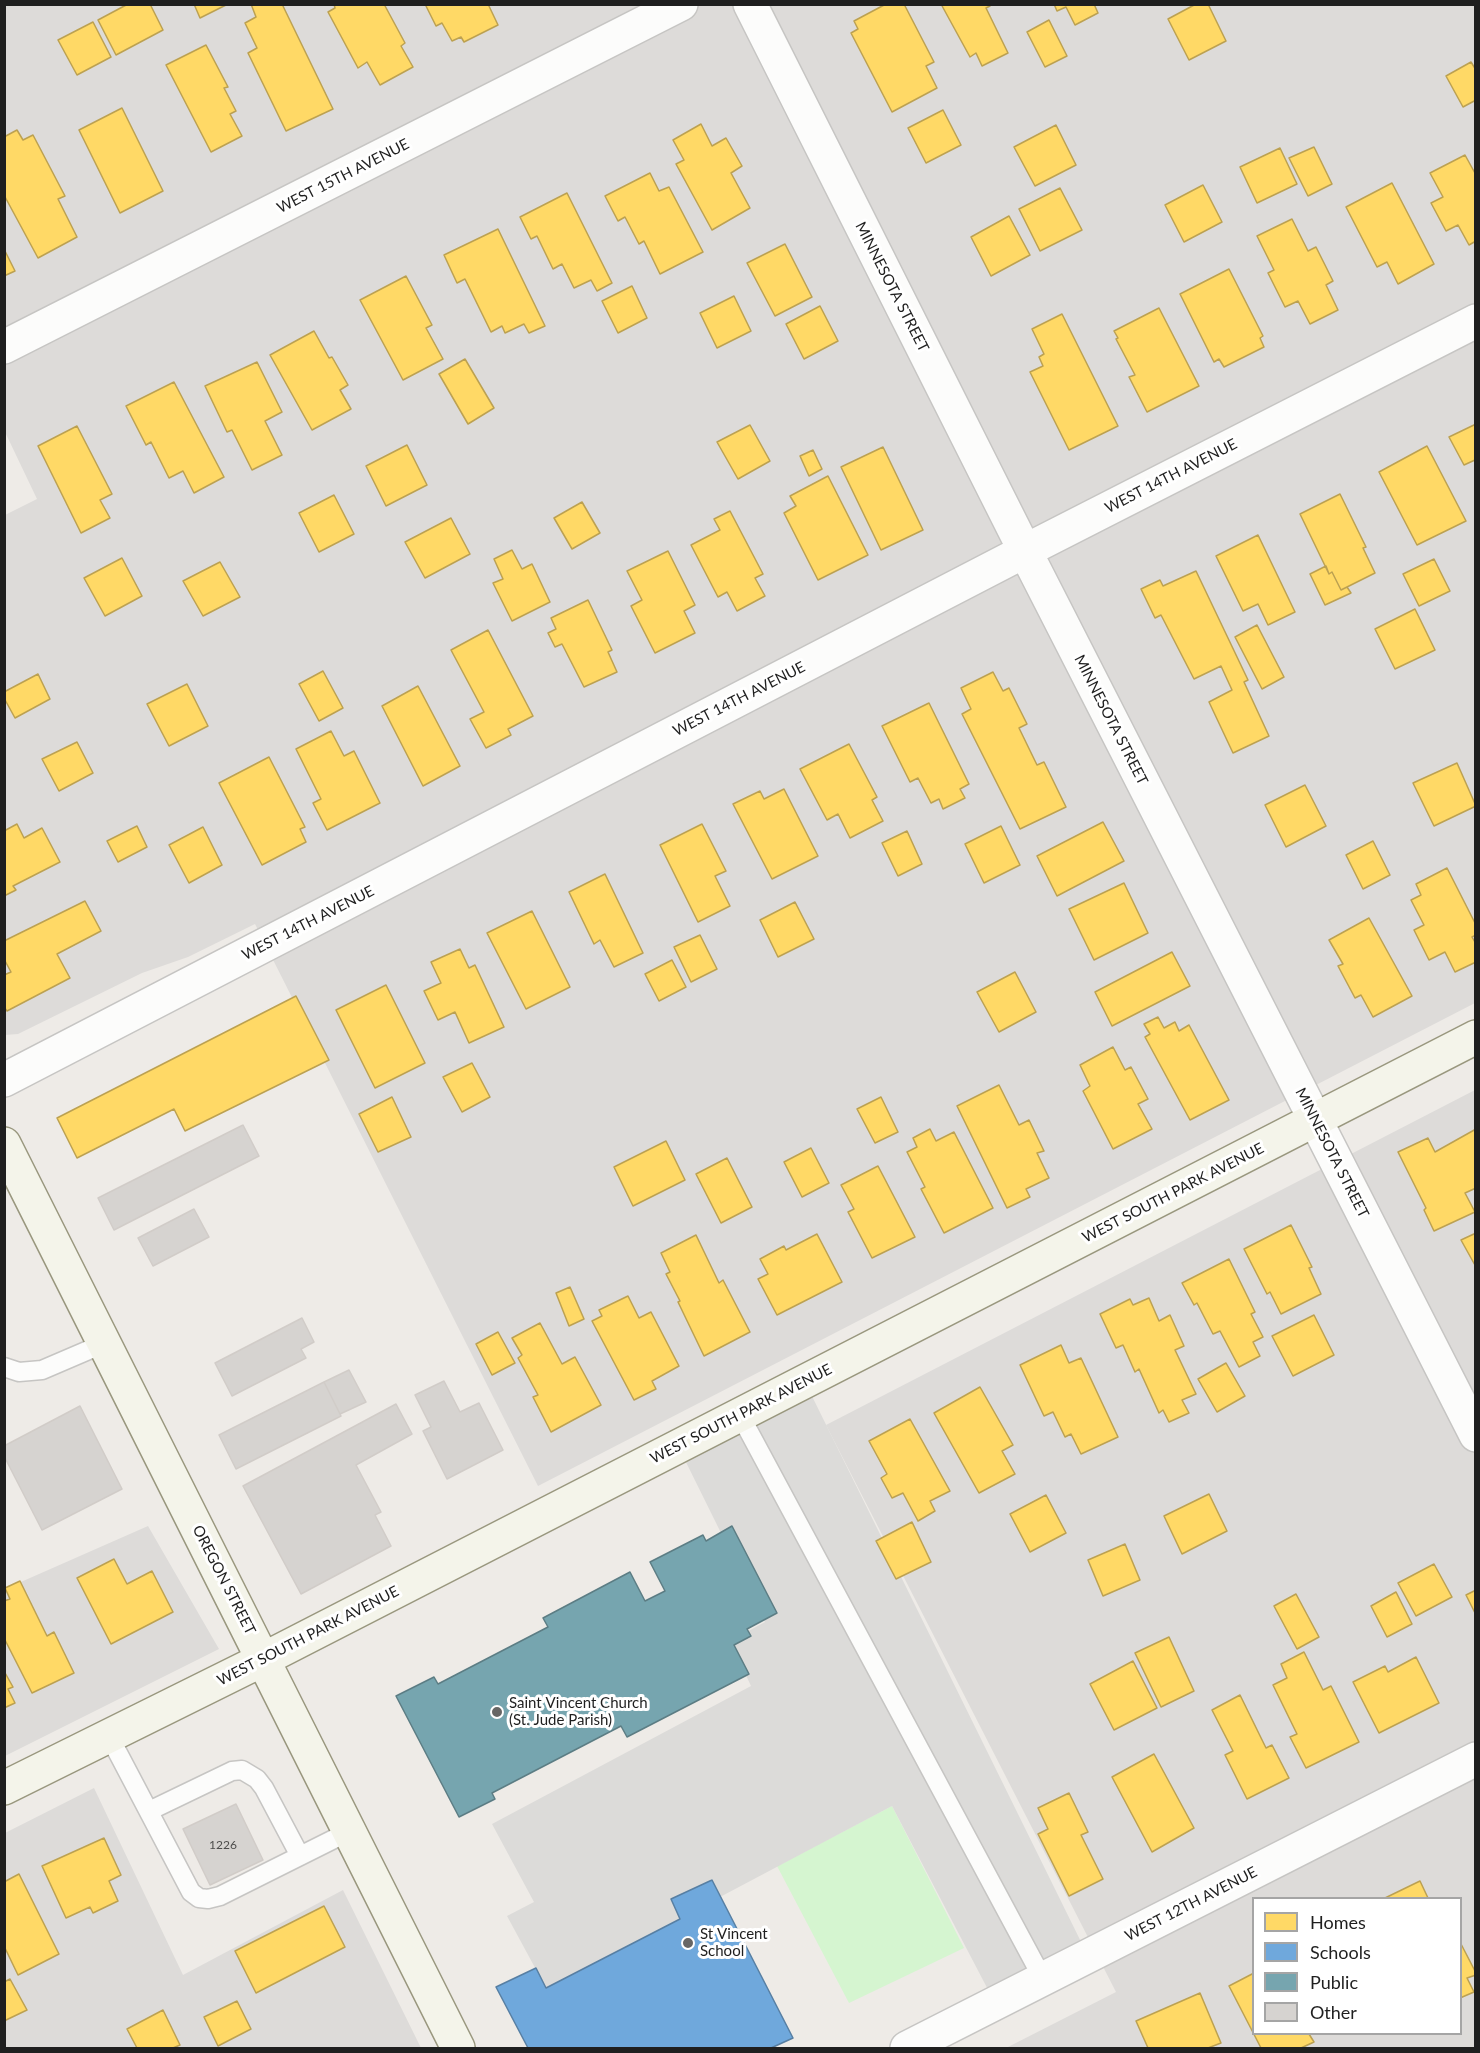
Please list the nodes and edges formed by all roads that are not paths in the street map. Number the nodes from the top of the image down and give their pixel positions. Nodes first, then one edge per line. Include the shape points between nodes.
1 (681, 4) edge
2 (750, 4) edge
3 (1476, 321) edge
4 (4, 347) edge
5 (1025, 551) junction
6 (1476, 1037) edge
7 (4, 1080) edge
8 (1315, 1120) junction
9 (4, 1144) edge
10 (14, 1186) edge
11 (105, 1343) junction
12 (4, 1366) edge
13 (740, 1415) junction
14 (1476, 1435) edge
15 (264, 1659) junction
16 (109, 1736) junction
17 (1476, 1759) edge
18 (4, 1788) edge
19 (149, 1811) junction
20 (350, 1831) junction
21 (300, 1856) junction
22 (1042, 1979) junction
23 (458, 2049) edge
24 (907, 2049) edge

1 - 4 street, WEST 15TH AVENUE
2 - 5 street, MINNESOTA STREET
3 - 5 street, WEST 14TH AVENUE
5 - 7 street, WEST 14TH AVENUE
5 - 8 street, MINNESOTA STREET
6 - 8 main road, WEST SOUTH PARK AVENUE
8 - 13 main road, WEST SOUTH PARK AVENUE
8 - 14 street, MINNESOTA STREET
9 - 10 main road, OREGON STREET
10 - 11 main road, OREGON STREET
11 - 12 lane via 42,1370 19,1372
11 - 15 main road, OREGON STREET
13 - 15 main road, WEST SOUTH PARK AVENUE
13 - 22 lane
15 - 16 main road, WEST SOUTH PARK AVENUE
15 - 20 main road, OREGON STREET
16 - 18 main road, WEST SOUTH PARK AVENUE
16 - 19 lane
17 - 22 street, WEST 12TH AVENUE
19 - 21 lane via 232,1771 242,1770 264,1788
19 - 21 lane via 191,1892 199,1898 220,1896
20 - 21 lane
20 - 23 main road, OREGON STREET
22 - 24 street, WEST 12TH AVENUE

